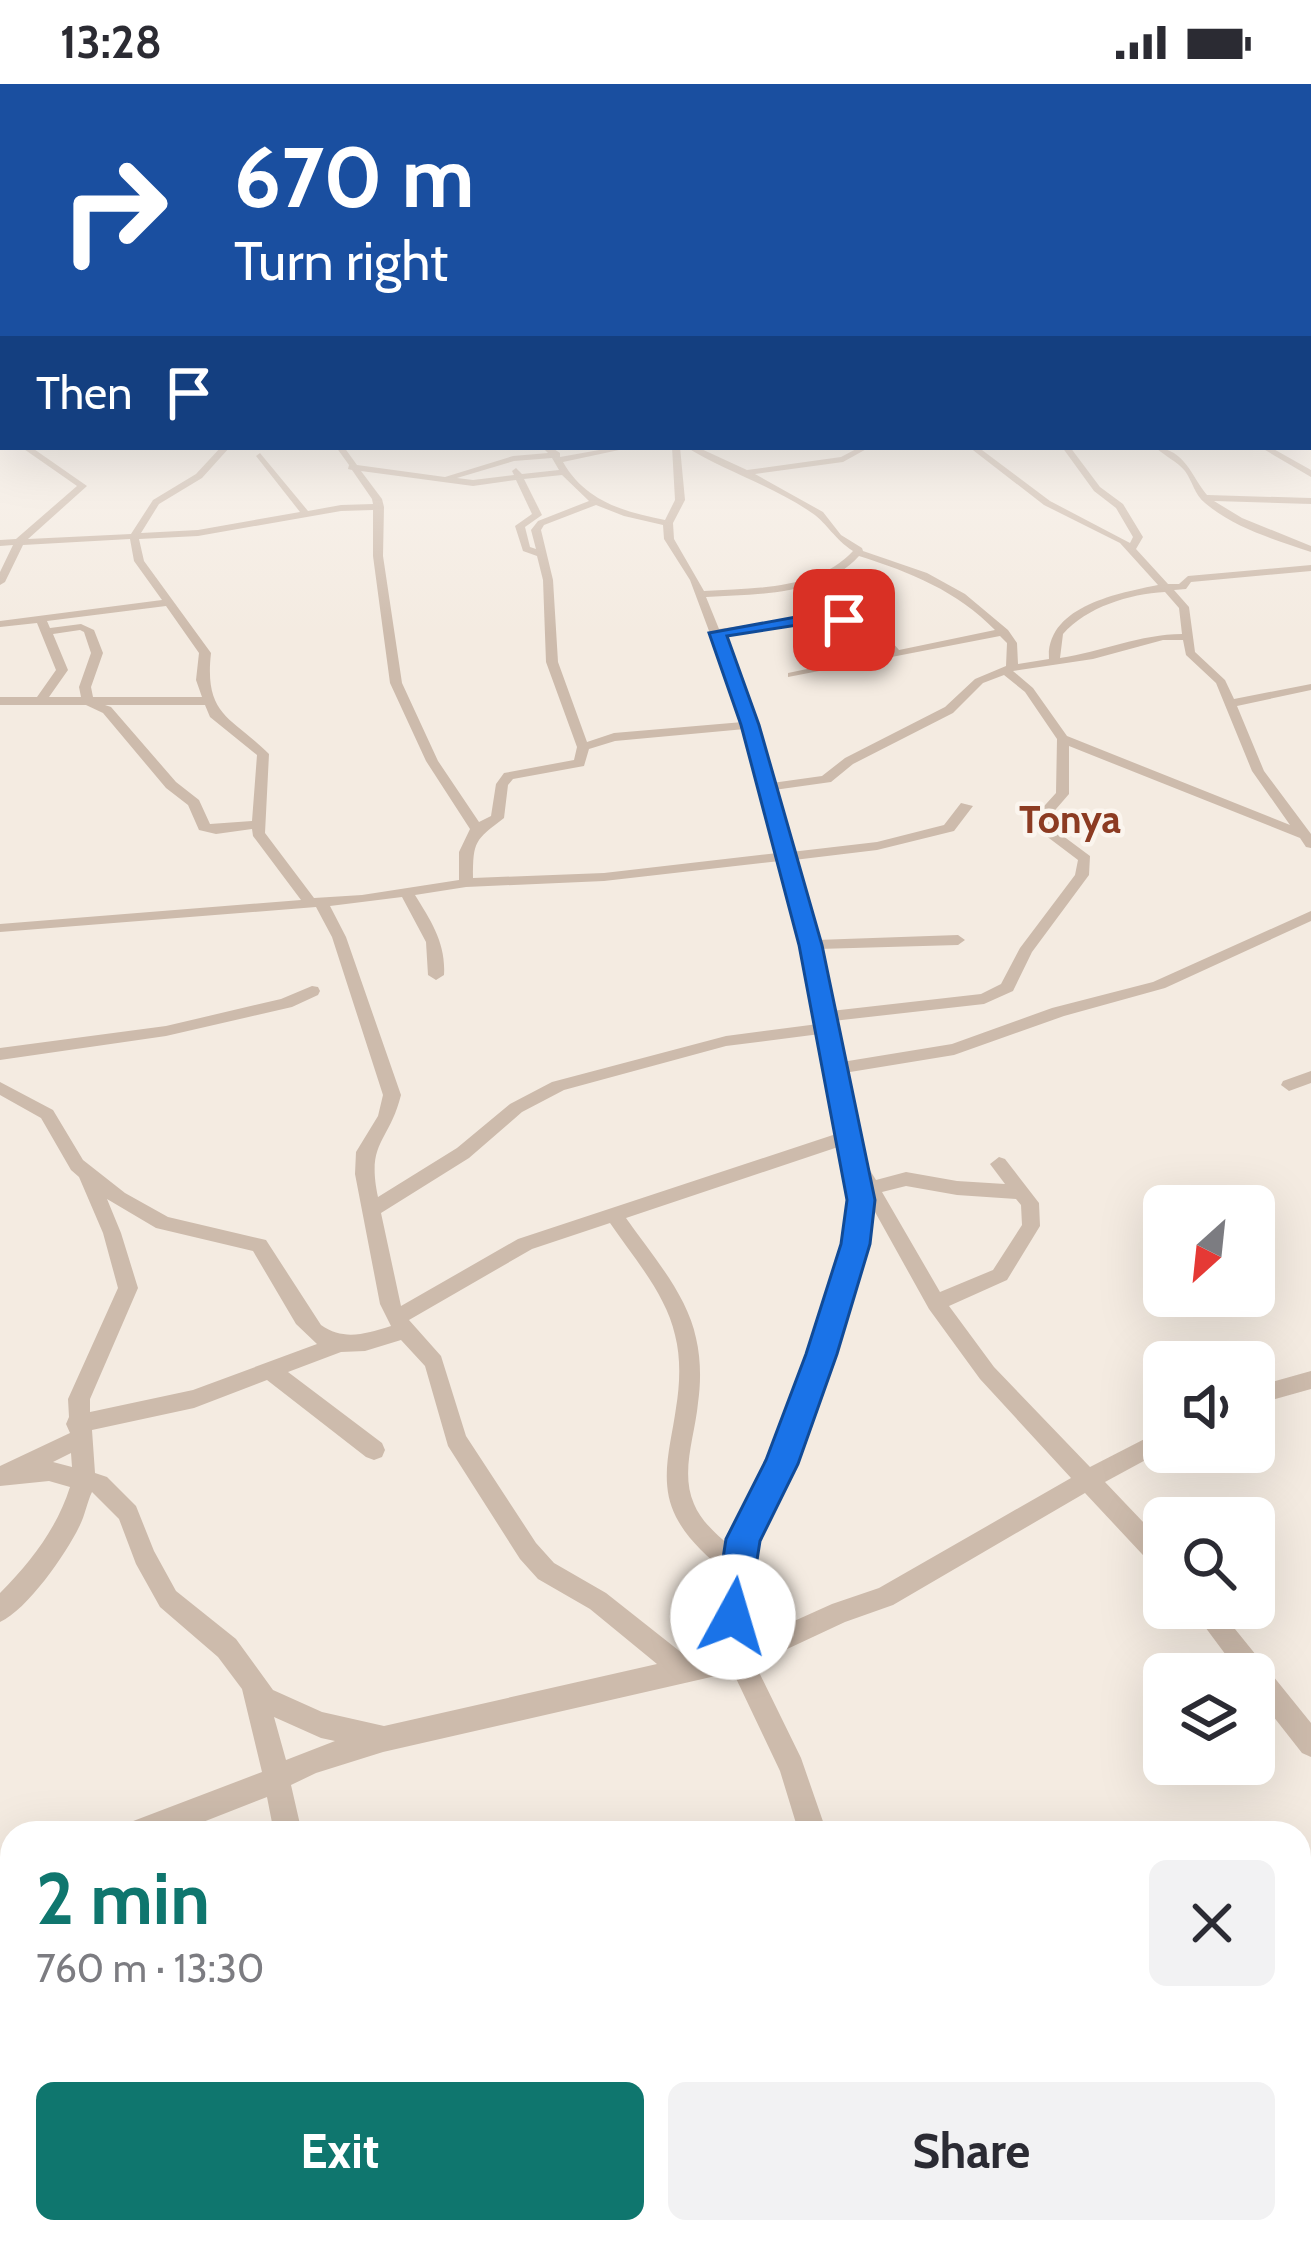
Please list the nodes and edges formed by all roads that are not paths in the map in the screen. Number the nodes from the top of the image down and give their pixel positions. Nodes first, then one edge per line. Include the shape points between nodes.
1 (31, 450) edge
2 (223, 450) edge
3 (342, 450) edge
4 (550, 450) edge
5 (607, 450) edge
6 (676, 450) edge
7 (697, 450) edge
8 (860, 450) edge
9 (977, 450) edge
10 (1068, 450) edge
11 (1164, 450) edge
12 (1269, 450) edge
13 (260, 456) dead end
14 (558, 457) junction
15 (509, 462) junction
16 (351, 467) junction
17 (564, 472) junction
18 (750, 472) junction
19 (1311, 474) edge
20 (520, 479) junction
21 (437, 480) junction
22 (1204, 498) junction
23 (1311, 501) edge
24 (596, 502) junction
25 (379, 507) junction
26 (306, 514) junction
27 (668, 524) junction
28 (134, 537) junction
29 (20, 541) junction
30 (0, 544) edge
31 (1311, 549) edge
32 (1131, 550) junction
33 (858, 553) junction
34 (540, 554) junction
35 (1311, 568) edge
36 (0, 582) edge
37 (1164, 588) junction
38 (699, 594) junction
39 (167, 603) junction
40 (0, 624) edge
41 (44, 626) junction
42 (1004, 632) junction
43 (717, 633) junction
44 (1186, 637) junction
45 (897, 654) junction
46 (1055, 664) junction
47 (1009, 670) junction
48 (792, 675) dead end
49 (1311, 687) edge
50 (0, 701) edge
51 (40, 701) junction
52 (88, 701) junction
53 (207, 701) junction
54 (1228, 704) junction
55 (750, 725) junction
56 (1063, 739) junction
57 (583, 747) junction
58 (764, 788) junction
59 (966, 806) dead end
60 (257, 824) junction
61 (477, 829) junction
62 (1308, 840) edge
63 (782, 855) junction
64 (466, 883) junction
65 (406, 894) junction
66 (315, 901) junction
67 (1311, 915) edge
68 (0, 928) edge
69 (958, 940) dead end
70 (810, 945) junction
71 (436, 975) dead end
72 (312, 991) dead end
73 (828, 1023) junction
74 (0, 1054) edge
75 (838, 1068) junction
76 (1311, 1077) edge
77 (1289, 1085) dead end
78 (0, 1088) edge
79 (848, 1138) junction
80 (855, 1163) junction
81 (999, 1165) dead end
82 (88, 1178) junction
83 (873, 1188) junction
84 (1021, 1192) junction
85 (374, 1208) junction
86 (615, 1216) junction
87 (936, 1303) junction
88 (401, 1324) junction
89 (340, 1344) junction
90 (272, 1372) junction
91 (1311, 1380) edge
92 (1275, 1390) edge
93 (79, 1431) junction
94 (374, 1450) dead end
95 (1143, 1451) edge
96 (3, 1475) edge
97 (84, 1478) junction
98 (1091, 1482) junction
99 (1143, 1538) edge
100 (736, 1566) junction
101 (0, 1610) edge
102 (1220, 1629) edge
103 (739, 1658) junction
104 (682, 1669) junction
105 (249, 1683) junction
106 (383, 1738) junction
107 (1311, 1744) edge
108 (278, 1780) junction
109 (170, 1821) edge
110 (286, 1821) edge
111 (809, 1821) edge

1 - 29 street via 83,486
2 - 28 street via 157,502
3 - 16 street
4 - 14 street
5 - 14 street
6 - 27 street via 680,500
7 - 18 street
8 - 18 street
9 - 32 street via 1047,503
10 - 32 street via 1120,506 1138,537
11 - 22 street via 1190,471
12 - 19 street
13 - 26 street
14 - 15 street
14 - 17 street
15 - 20 street
15 - 21 street
16 - 21 street
16 - 25 street
17 - 20 street
17 - 24 street
18 - 33 street via 820,514
20 - 21 street
20 - 34 street via 538,515 520,526 520,539
22 - 23 street
22 - 31 street
24 - 27 street
24 - 34 street via 538,525
25 - 26 street
25 - 61 street via 396,683
26 - 28 street
27 - 38 street
28 - 29 street
28 - 39 street via 139,561
29 - 30 street
29 - 36 street
32 - 37 street
33 - 38 street via 791,587
33 - 42 street via 941,581
34 - 57 street via 553,662
35 - 37 street via 1192,578
37 - 44 street via 1187,615
37 - 46 street via 1121,591 1064,623 1053,640
38 - 43 street
39 - 41 street
39 - 53 street via 205,653
40 - 41 street
41 - 51 street via 62,670
41 - 52 street via 89,630 98,652
42 - 45 street
42 - 47 street via 1015,651
43 - 45 street via 832,616 871,625
43 - 55 street
44 - 46 street
44 - 54 street
45 - 48 street
46 - 47 street
47 - 56 street
47 - 58 street via 826,779
49 - 54 street
50 - 51 street
51 - 52 street
52 - 53 street
52 - 60 street via 107,710 194,803 204,826
53 - 60 street via 263,754
54 - 62 street via 1258,771
55 - 57 street
55 - 58 street
56 - 62 street
56 - 73 street via 1062,794 1043,815 1044,830 1086,863 1007,987 984,999
57 - 61 street via 576,765 509,776 497,818
58 - 63 street
59 - 63 street via 949,828 926,835
60 - 66 street
61 - 64 street via 466,852
63 - 64 street via 604,878
63 - 70 street
64 - 65 street
65 - 66 street
65 - 71 street via 435,941
66 - 68 street
66 - 85 street via 339,937 392,1095 364,1158
67 - 75 street via 1159,985 954,1049
69 - 70 street
70 - 73 street
72 - 74 street via 166,1031
73 - 75 street
73 - 85 street via 558,1086
75 - 79 street
76 - 77 street
78 - 82 street via 47,1114
79 - 80 street
79 - 86 street
80 - 83 street
80 - 100 street via 856,1244 795,1427
81 - 84 street
82 - 89 street via 163,1223 259,1245 316,1331
82 - 93 street via 128,1288 82,1387
83 - 84 street via 920,1179
83 - 87 street
84 - 87 street via 1031,1226 1000,1275
85 - 88 street via 387,1292
86 - 88 street via 518,1247
86 - 100 street via 686,1336 680,1508 704,1542
87 - 98 street via 1006,1396
88 - 89 street
88 - 104 street via 427,1350 456,1438 528,1551
89 - 90 street
90 - 93 street
90 - 94 street
91 - 92 street
93 - 96 street
93 - 97 street
95 - 98 street
96 - 97 street
97 - 101 street via 62,1535
97 - 105 street via 120,1502 168,1599 226,1648
98 - 99 street
98 - 103 street via 885,1598
100 - 103 street
102 - 107 street
103 - 104 street
103 - 111 street
104 - 106 street
105 - 106 street via 301,1718
105 - 108 street
106 - 108 street
108 - 109 street
108 - 110 street

